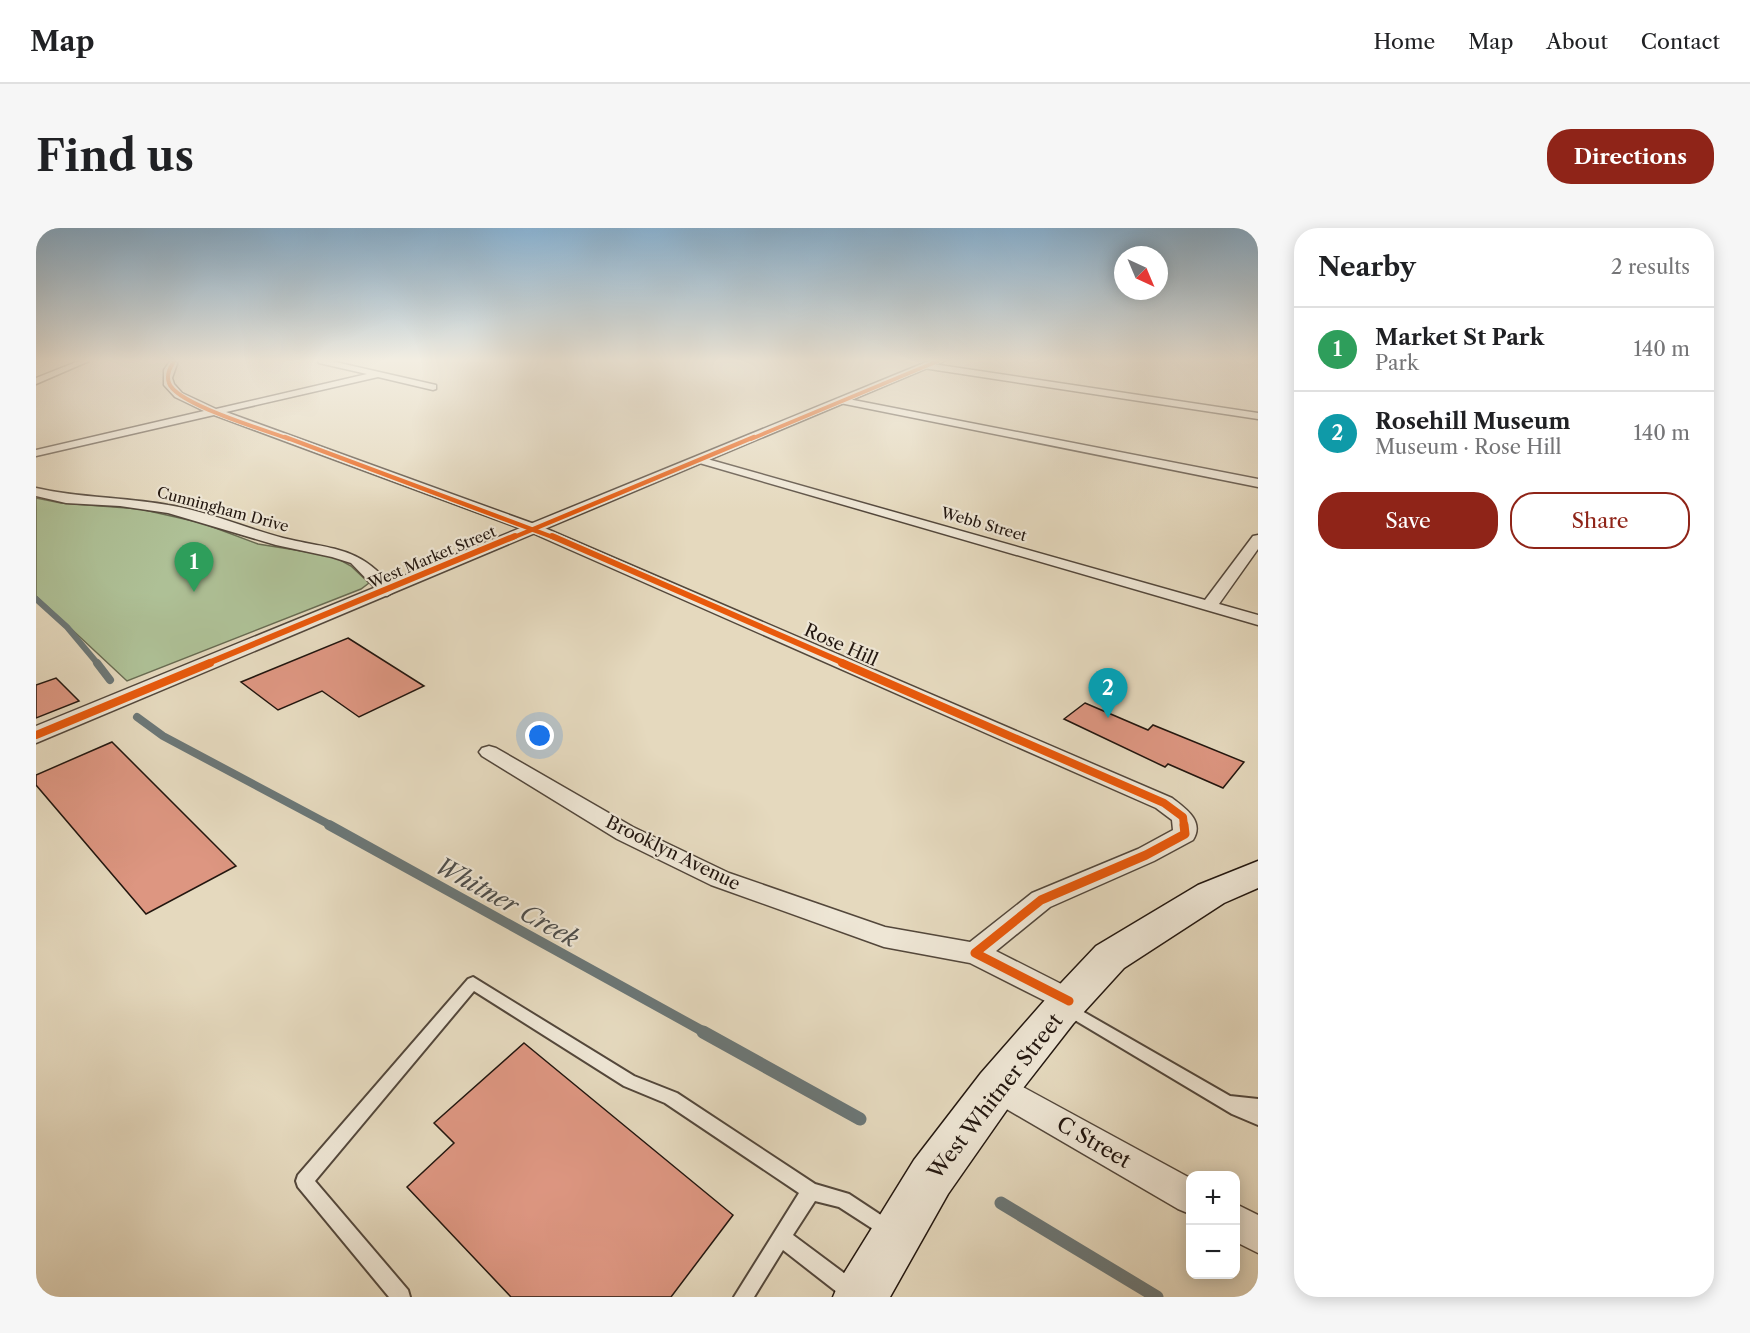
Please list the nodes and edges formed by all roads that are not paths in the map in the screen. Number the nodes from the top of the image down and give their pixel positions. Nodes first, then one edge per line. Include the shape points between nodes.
1 (221, 411) edge
2 (819, 411) edge
3 (893, 411) edge
4 (1227, 411) edge
5 (216, 412) junction
6 (1258, 416) edge
7 (36, 453) edge
8 (700, 460) junction
9 (1258, 483) edge
10 (36, 492) edge
11 (535, 529) junction
12 (1258, 539) edge
13 (387, 591) junction
14 (1209, 606) junction
15 (1258, 620) edge
16 (36, 735) edge
17 (489, 752) dead end
18 (1258, 874) edge
19 (975, 953) junction
20 (1067, 1004) junction
21 (997, 1087) junction
22 (1223, 1100) junction
23 (1258, 1106) edge
24 (1258, 1118) edge
25 (811, 1191) junction
26 (1186, 1194) edge
27 (1240, 1224) edge
28 (896, 1235) junction
29 (1258, 1235) edge
30 (782, 1238) junction
31 (401, 1297) edge
32 (743, 1297) edge
33 (860, 1297) edge

1 - 5 street
2 - 8 street, West Market Street
3 - 9 street
4 - 6 street
5 - 7 street
5 - 11 street, Rose Hill
8 - 11 street, West Market Street
8 - 14 street, Webb Street
10 - 13 street, Cunningham Drive via 66,499 170,509 281,542 336,553 356,560
11 - 13 street, West Market Street
11 - 19 street, Rose Hill via 1164,803 1183,817 1185,834 1041,900
12 - 14 street
13 - 16 street, West Market Street
14 - 15 street, Webb Street
17 - 19 street, Brooklyn Avenue via 625,833 720,879 884,937
18 - 20 main road, West Whitner Street via 1210,894 1114,955
19 - 20 street
20 - 21 main road, West Whitner Street
20 - 22 lane
21 - 26 street, C Street
21 - 28 main road, West Whitner Street via 931,1177
22 - 23 lane
22 - 24 lane
25 - 28 lane via 843,1200
25 - 30 lane
25 - 31 lane via 671,1098 629,1082 473,983 304,1181
27 - 29 street
28 - 33 main road, West Whitner Street
30 - 32 lane
30 - 33 lane

